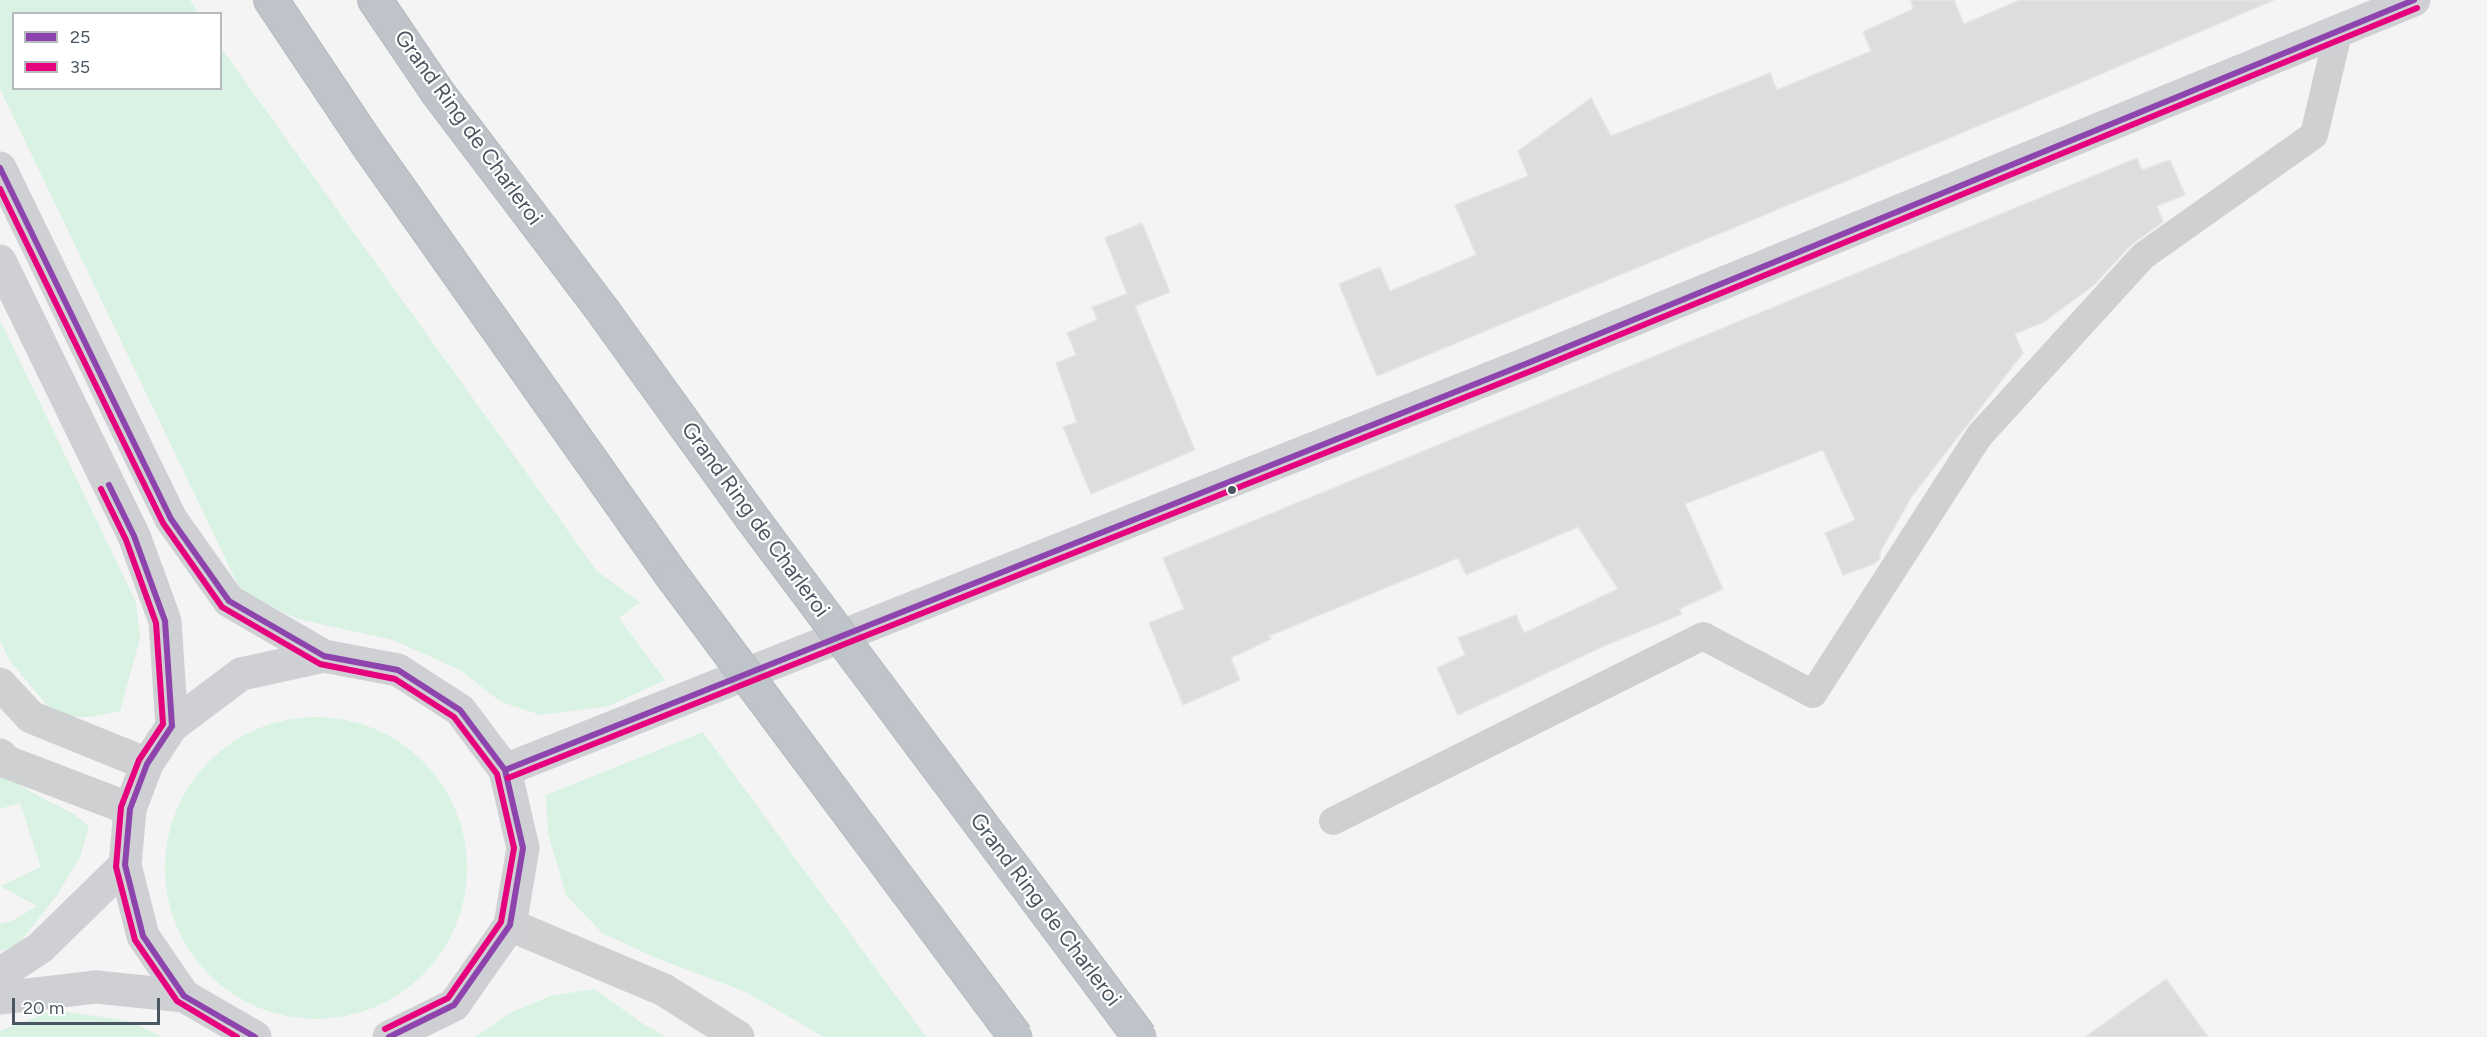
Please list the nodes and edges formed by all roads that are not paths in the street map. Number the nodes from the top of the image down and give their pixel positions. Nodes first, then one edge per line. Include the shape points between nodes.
1 (271, 0) edge
2 (375, 0) edge
3 (2414, 0) edge
4 (2339, 29) junction
5 (0, 168) edge
6 (0, 261) edge
7 (324, 656) junction
8 (0, 684) edge
9 (172, 726) junction
10 (0, 755) edge
11 (147, 765) junction
12 (505, 770) junction
13 (130, 809) junction
14 (1333, 821) dead end
15 (125, 865) junction
16 (510, 925) junction
17 (0, 974) edge
18 (184, 996) junction
19 (0, 998) edge
20 (255, 1037) edge
21 (389, 1037) edge
22 (738, 1037) edge
23 (1016, 1037) edge
24 (1140, 1037) edge

1 - 23 highway, bridge via 366,142 673,577
2 - 24 highway, Grand Ring de Charleroi, bridge via 438,93
3 - 4 main road
4 - 12 main road via 1528,363
4 - 14 lane via 2314,135 2143,256 1979,436 1813,694 1703,636
5 - 7 main road via 171,519 229,601
6 - 9 main road via 138,546 165,621
7 - 9 main road via 241,674
7 - 12 main road via 398,670 460,710
8 - 11 street via 31,717
9 - 11 main road
10 - 13 street via 7,762
11 - 13 main road
12 - 16 main road via 523,848
13 - 15 main road
15 - 17 main road via 40,948
15 - 18 main road via 142,936
16 - 21 main road via 454,1005
16 - 22 street via 664,990
18 - 19 main road via 96,987
18 - 20 main road

